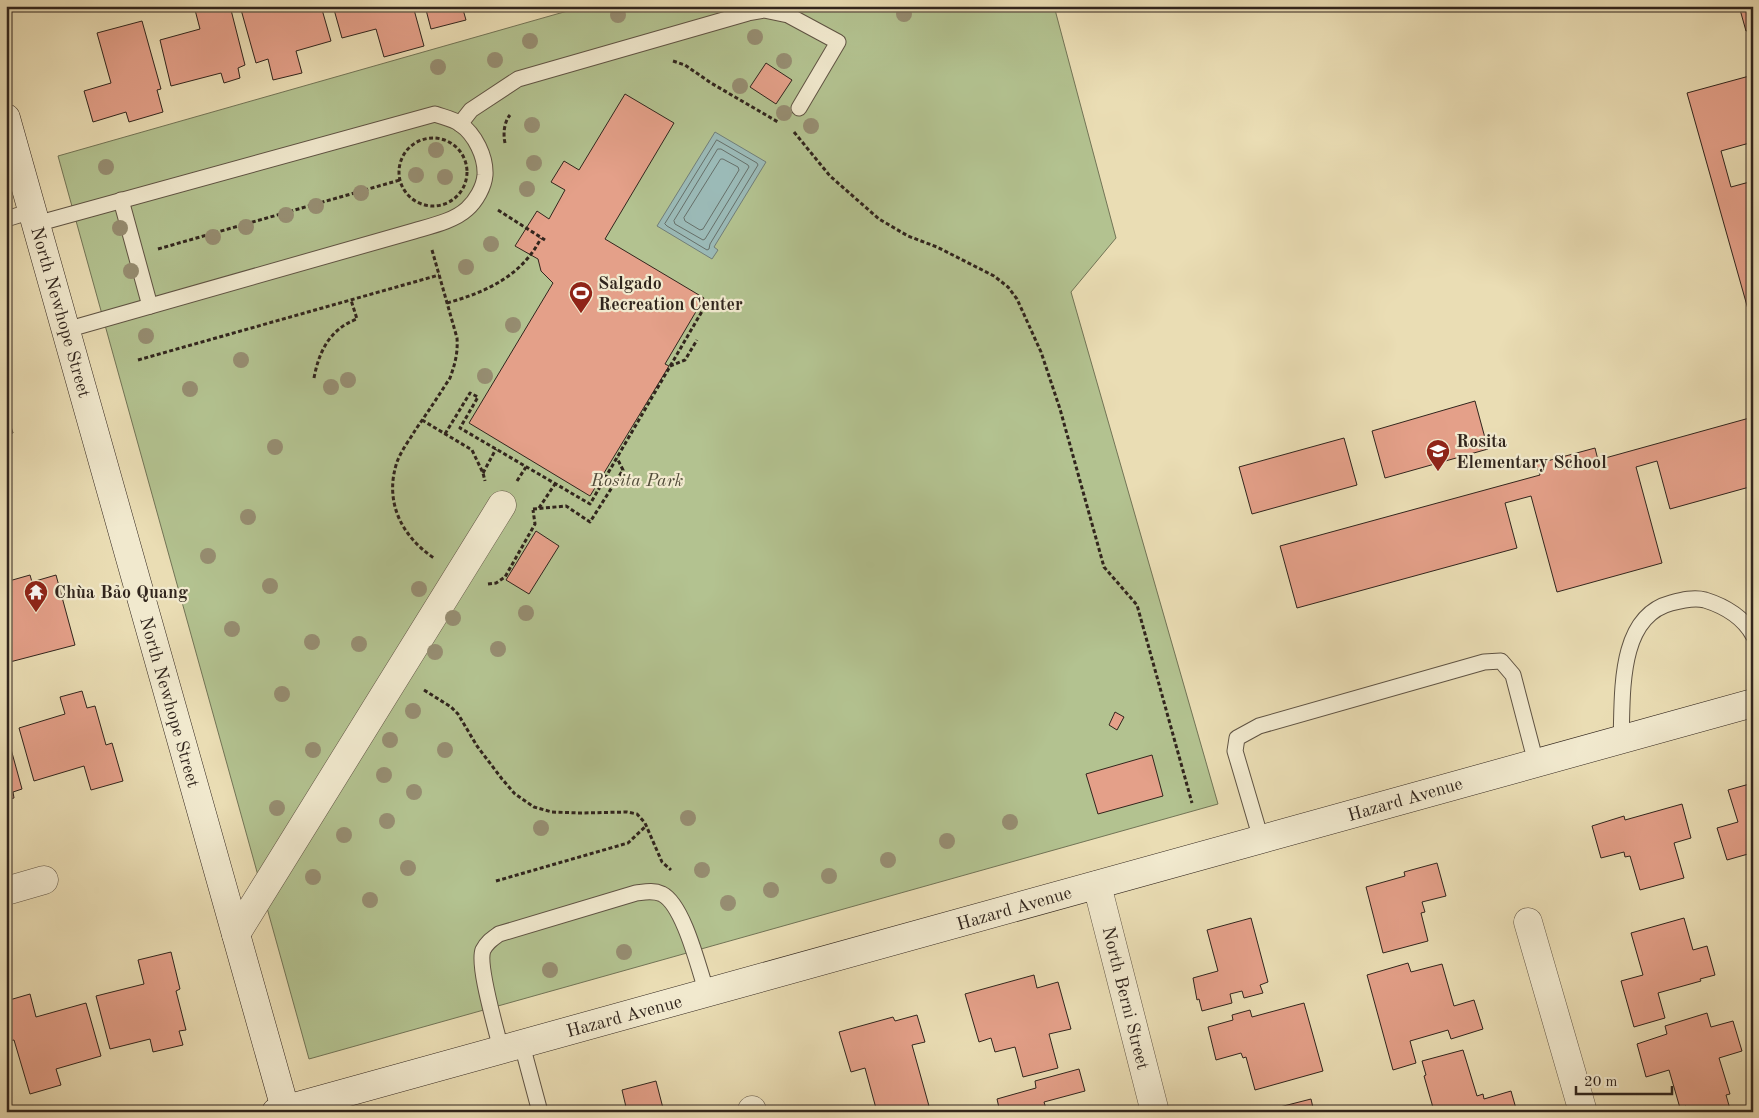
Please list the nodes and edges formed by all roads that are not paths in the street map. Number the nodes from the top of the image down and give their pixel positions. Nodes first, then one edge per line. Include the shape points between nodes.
1 (799, 108) dead end
2 (6, 118) edge
3 (460, 124) junction
4 (121, 200) junction
5 (34, 218) junction
6 (6, 219) edge
7 (150, 306) junction
8 (66, 330) junction
9 (509, 495) road end
10 (1753, 636) edge
11 (1753, 703) edge
12 (1620, 740) junction
13 (1536, 763) junction
14 (1261, 839) junction
15 (44, 880) dead end
16 (1097, 885) junction
17 (6, 891) edge
18 (1528, 922) dead end
19 (236, 934) junction
20 (707, 993) junction
21 (511, 1047) junction
22 (282, 1111) edge
23 (540, 1112) edge
24 (1155, 1112) edge
25 (1583, 1112) edge

1 - 3 lane via 838,42 788,15 764,10 518,79 471,110
2 - 5 street, North Newhope Street
3 - 4 lane via 435,114
3 - 7 lane via 474,138 485,175 477,197 466,210 426,227
4 - 5 lane
4 - 7 lane
5 - 6 lane
5 - 8 street, North Newhope Street
7 - 8 lane
8 - 19 street, North Newhope Street
9 - 19 street
10 - 12 lane via 1736,615 1699,598 1662,605 1644,619 1630,645 1625,670
11 - 12 street, Hazard Avenue
12 - 13 street, Hazard Avenue
13 - 14 street, Hazard Avenue
13 - 14 lane via 1512,675 1502,661 1484,662 1259,726 1238,738 1235,751
14 - 16 street, Hazard Avenue
15 - 17 street
16 - 20 street, Hazard Avenue
16 - 24 street, North Berni Street
18 - 25 street
19 - 22 street, North Newhope Street
20 - 21 street, Hazard Avenue
20 - 21 lane via 676,906 664,895 653,891 636,893 500,934 488,941 482,952 484,974
21 - 22 street, Hazard Avenue
21 - 23 lane

